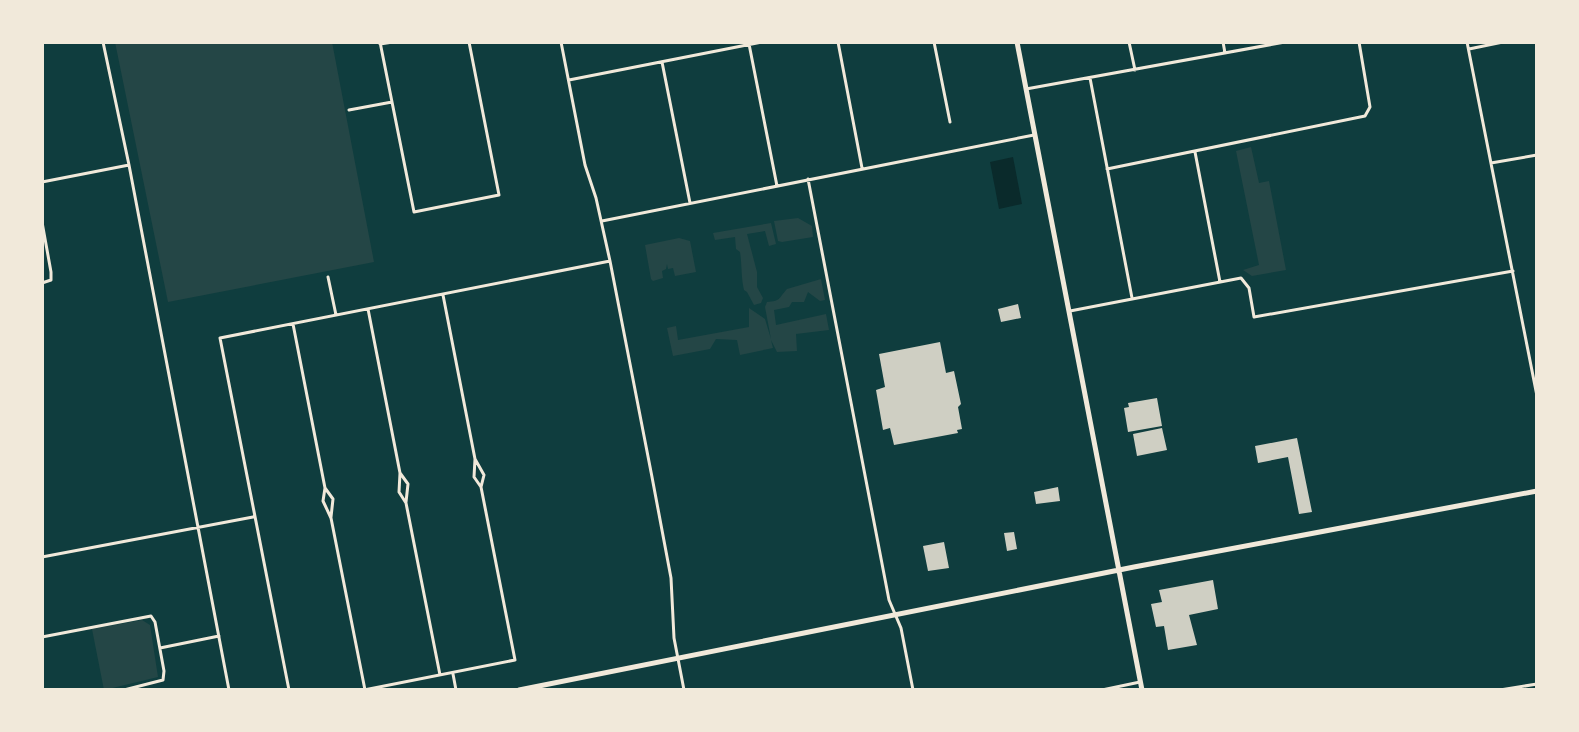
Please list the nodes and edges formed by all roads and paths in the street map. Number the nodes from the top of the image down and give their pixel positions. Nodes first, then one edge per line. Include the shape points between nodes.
1 (103, 42) edge
2 (393, 42) edge
3 (469, 42) edge
4 (561, 42) edge
5 (762, 42) edge
6 (838, 42) edge
7 (934, 42) edge
8 (1017, 42) edge
9 (1129, 42) edge
10 (1223, 42) edge
11 (1285, 42) edge
12 (1359, 42) edge
13 (1467, 42) edge
14 (1503, 42) edge
15 (380, 43) edge
16 (749, 44) junction
17 (1469, 49) junction
18 (1225, 53) junction
19 (662, 62) junction
20 (1135, 70) junction
21 (1090, 78) junction
22 (568, 80) junction
23 (1026, 89) junction
24 (392, 102) junction
25 (349, 110) dead end
26 (950, 122) dead end
27 (1034, 135) junction
28 (1195, 152) junction
29 (1537, 155) edge
30 (1491, 163) junction
31 (129, 165) junction
32 (862, 168) junction
33 (1107, 169) junction
34 (808, 179) junction
35 (42, 182) edge
36 (777, 186) junction
37 (690, 203) junction
38 (602, 221) junction
39 (42, 222) edge
40 (610, 261) junction
41 (1513, 271) junction
42 (328, 277) dead end
43 (1220, 282) junction
44 (42, 283) edge
45 (443, 294) junction
46 (1132, 299) junction
47 (368, 309) junction
48 (1067, 312) junction
49 (336, 315) junction
50 (293, 324) junction
51 (1537, 396) edge
52 (475, 459) junction
53 (400, 473) junction
54 (481, 487) junction
55 (325, 488) junction
56 (1537, 491) edge
57 (406, 503) junction
58 (253, 517) junction
59 (331, 518) junction
60 (198, 527) junction
61 (42, 557) edge
62 (1118, 571) junction
63 (894, 615) junction
64 (219, 636) junction
65 (42, 637) edge
66 (160, 648) junction
67 (677, 658) junction
68 (453, 672) junction
69 (440, 675) junction
70 (1140, 682) junction
71 (1535, 684) edge
72 (124, 690) edge
73 (229, 690) edge
74 (289, 690) edge
75 (364, 690) edge
76 (456, 690) edge
77 (519, 690) edge
78 (684, 690) edge
79 (913, 690) edge
80 (1102, 690) edge
81 (1142, 690) edge
82 (1500, 690) edge
83 (1534, 690) edge

1 - 31 street
2 - 15 street
3 - 24 street via 499,195 414,212
4 - 22 street
5 - 16 street
6 - 32 street
7 - 26 street
8 - 23 main road
9 - 20 street
10 - 18 street
11 - 18 street
12 - 28 street via 1369,113 1358,120
13 - 17 street
14 - 17 street
15 - 24 street
16 - 19 street
16 - 36 street
17 - 30 street
18 - 20 street
19 - 22 street
19 - 37 street
20 - 21 street
21 - 23 street
21 - 33 street
22 - 38 street
23 - 27 main road
24 - 25 street
27 - 32 street
27 - 48 main road
28 - 33 street
28 - 43 street
29 - 30 street
30 - 41 street
31 - 35 street
31 - 60 street
32 - 34 street
33 - 46 street
34 - 36 street
34 - 63 street
36 - 37 street
37 - 38 street
38 - 40 street
39 - 44 street via 51,280
40 - 45 street
40 - 67 street via 671,578
41 - 43 street via 1254,317 1245,280
41 - 51 street
42 - 49 street
43 - 46 street
45 - 47 street
45 - 52 street
46 - 48 street
47 - 49 street
47 - 53 street
48 - 62 main road
49 - 50 street
50 - 55 street
50 - 58 street via 220,338
52 - 54 street via 474,477
52 - 54 street via 484,475
53 - 57 street via 399,492
53 - 57 street via 409,489
54 - 68 street via 515,660
55 - 59 street via 323,501
55 - 59 street via 333,499
56 - 62 main road
57 - 69 street
58 - 60 street
58 - 74 street
59 - 75 street
60 - 61 street
60 - 64 street
62 - 63 main road
62 - 70 main road
63 - 67 main road
63 - 79 street
64 - 66 street
64 - 73 street
65 - 66 street via 151,616
66 - 72 street via 163,680
67 - 77 main road
67 - 78 street
68 - 69 street
68 - 76 street
69 - 75 street
70 - 80 street
70 - 81 main road
71 - 82 street
71 - 83 street

